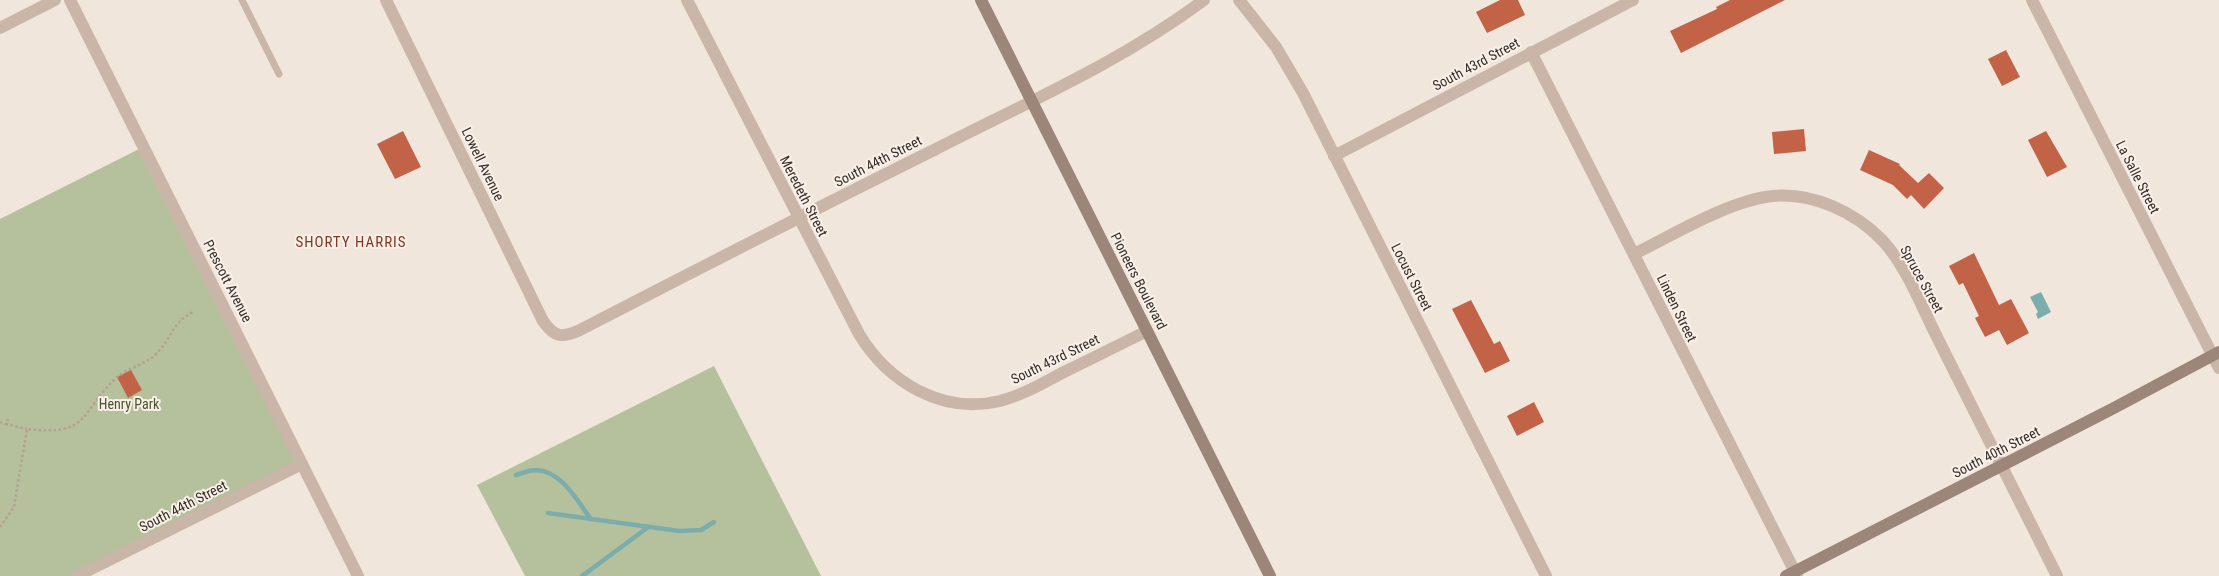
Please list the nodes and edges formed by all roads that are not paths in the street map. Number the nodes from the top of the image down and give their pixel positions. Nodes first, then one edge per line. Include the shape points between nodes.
1 (55, 0) edge
2 (70, 0) edge
3 (242, 0) edge
4 (386, 0) edge
5 (687, 0) edge
6 (981, 0) edge
7 (1204, 0) edge
8 (1239, 0) edge
9 (1633, 0) edge
10 (2032, 0) edge
11 (0, 28) edge
12 (1531, 52) junction
13 (279, 74) dead end
14 (1032, 102) junction
15 (1334, 156) junction
16 (799, 217) junction
17 (1634, 254) junction
18 (1147, 331) junction
19 (559, 336) joint
20 (2216, 354) edge
21 (2219, 368) edge
22 (914, 390) joint
23 (302, 464) junction
24 (2003, 466) junction
25 (1792, 575) edge
26 (77, 576) edge
27 (358, 576) edge
28 (1270, 576) edge
29 (1546, 576) edge
30 (2057, 576) edge

1 - 11 street
2 - 23 street, Prescott Avenue
3 - 13 lane
4 - 19 street, Lowell Avenue via 543,321 550,331
5 - 16 street, Meredeth Street
6 - 14 main road, Pioneers Boulevard
7 - 14 street, South 44th Street via 1118,57
8 - 15 street, Locust Street via 1291,70
9 - 12 street, South 43rd Street
10 - 20 street, La Salle Street
12 - 15 street, South 43rd Street
12 - 17 street, Linden Street
14 - 16 street, South 44th Street
14 - 18 main road, Pioneers Boulevard
15 - 29 street, Locust Street
16 - 19 street, South 44th Street via 580,330
16 - 22 street, Meredeth Street via 868,350 898,380
17 - 24 street, Spruce Street via 1754,199 1798,197 1822,202 1846,213 1867,227 1895,258
17 - 25 street, Linden Street
18 - 22 street, South 43rd Street via 1021,394 998,401 950,402
18 - 28 main road, Pioneers Boulevard
20 - 21 street, La Salle Street
20 - 24 main road, South 40th Street
23 - 26 street, South 44th Street
23 - 27 street, Prescott Avenue
24 - 25 main road, South 40th Street
24 - 30 street, Spruce Street

